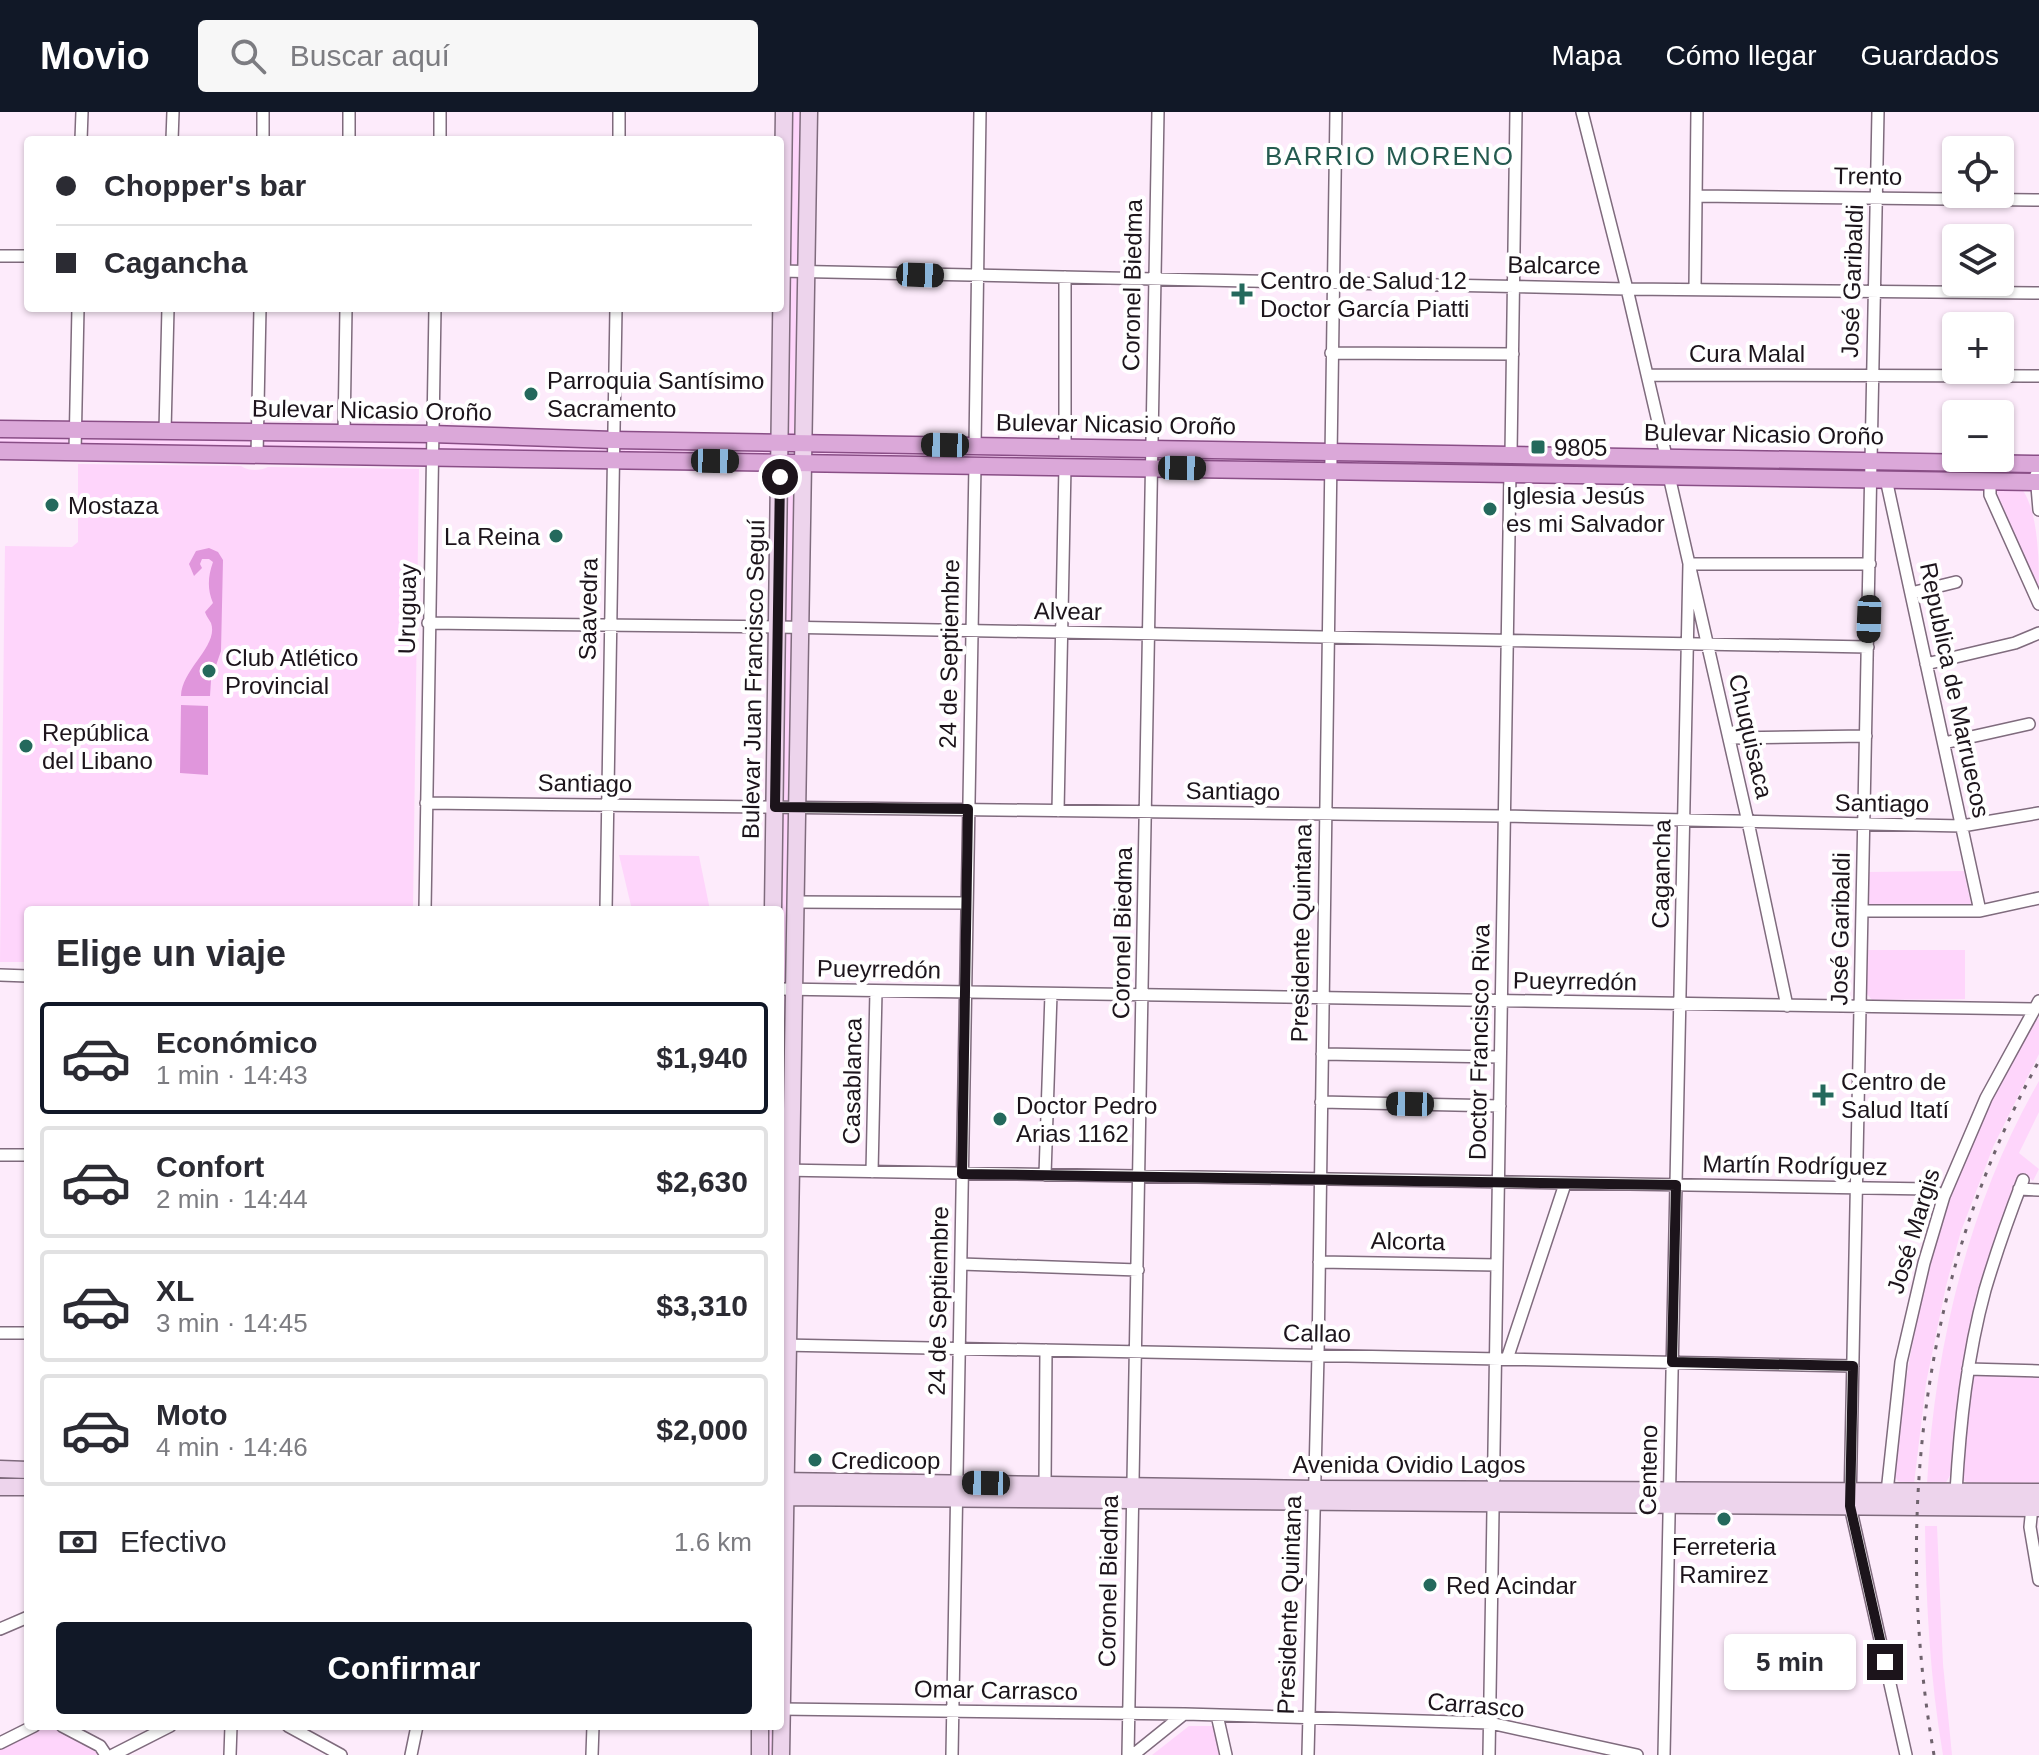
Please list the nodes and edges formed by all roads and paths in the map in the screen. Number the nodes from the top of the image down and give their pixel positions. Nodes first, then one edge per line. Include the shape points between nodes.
1 (82, 112) edge
2 (173, 112) edge
3 (263, 112) edge
4 (349, 112) edge
5 (440, 112) edge
6 (619, 112) edge
7 (784, 112) edge
8 (809, 112) edge
9 (980, 112) edge
10 (1158, 112) edge
11 (1336, 112) edge
12 (1516, 112) edge
13 (1582, 112) edge
14 (1697, 112) edge
15 (1878, 112) edge
16 (81, 136) edge
17 (172, 136) edge
18 (263, 136) edge
19 (349, 136) edge
20 (440, 136) edge
21 (619, 136) edge
22 (784, 136) edge
23 (1697, 196) junction
24 (1877, 198) junction
25 (2039, 200) edge
26 (0, 256) edge
27 (24, 256) edge
28 (784, 271) edge
29 (806, 272) junction
30 (977, 277) junction
31 (1065, 277) junction
32 (1154, 280) junction
33 (1332, 282) junction
34 (1514, 285) junction
35 (1695, 288) junction
36 (1627, 289) junction
37 (1873, 290) junction
38 (2039, 293) edge
39 (78, 312) edge
40 (168, 312) edge
41 (260, 312) edge
42 (346, 312) edge
43 (435, 312) edge
44 (616, 312) edge
45 (781, 312) edge
46 (1331, 353) junction
47 (1513, 354) junction
48 (1648, 375) junction
49 (1871, 375) junction
50 (2039, 376) edge
51 (0, 429) edge
52 (76, 430) junction
53 (165, 431) junction
54 (258, 432) junction
55 (344, 433) junction
56 (431, 434) junction
57 (613, 440) junction
58 (780, 442) junction
59 (802, 443) junction
60 (975, 446) junction
61 (1065, 447) junction
62 (1151, 449) junction
63 (0, 451) edge
64 (75, 452) junction
65 (1330, 452) junction
66 (1511, 454) junction
67 (257, 455) junction
68 (1666, 456) junction
69 (430, 457) junction
70 (613, 459) junction
71 (1870, 460) junction
72 (780, 462) junction
73 (802, 462) junction
74 (2038, 464) edge
75 (975, 465) junction
76 (1065, 466) junction
77 (1151, 468) junction
78 (1330, 470) junction
79 (1510, 473) junction
80 (1669, 476) junction
81 (1878, 479) junction
82 (1990, 481) junction
83 (2037, 482) edge
84 (2039, 510) edge
85 (1689, 564) junction
86 (1870, 564) junction
87 (1956, 582) dead end
88 (1911, 593) junction
89 (2039, 604) edge
90 (428, 623) junction
91 (610, 625) junction
92 (778, 627) junction
93 (798, 628) junction
94 (972, 631) junction
95 (1061, 632) junction
96 (2039, 633) edge
97 (1148, 634) junction
98 (1327, 637) junction
99 (1507, 641) junction
100 (1688, 644) junction
101 (1707, 644) junction
102 (1868, 647) junction
103 (1926, 664) junction
104 (2029, 724) dead end
105 (1866, 736) junction
106 (1729, 738) junction
107 (1944, 743) junction
108 (426, 803) junction
109 (607, 805) junction
110 (775, 807) junction
111 (796, 807) junction
112 (968, 809) junction
113 (1058, 811) junction
114 (1145, 812) junction
115 (2039, 813) edge
116 (1325, 814) junction
117 (1504, 816) junction
118 (1684, 820) junction
119 (1748, 822) junction
120 (1864, 824) junction
121 (1962, 826) junction
122 (2039, 898) edge
123 (794, 902) junction
124 (967, 903) junction
125 (425, 906) edge
126 (606, 906) edge
127 (773, 906) edge
128 (1863, 911) junction
129 (1980, 911) junction
130 (0, 975) edge
131 (24, 976) edge
132 (787, 989) edge
133 (876, 991) junction
134 (965, 992) junction
135 (1051, 994) junction
136 (1143, 995) junction
137 (1322, 998) junction
138 (1501, 1001) junction
139 (1680, 1004) junction
140 (2036, 1005) edge
141 (1787, 1006) junction
142 (1861, 1008) junction
143 (1322, 1054) junction
144 (1500, 1057) junction
145 (1321, 1102) junction
146 (1500, 1106) junction
147 (0, 1155) edge
148 (24, 1155) edge
149 (785, 1170) edge
150 (872, 1172) junction
151 (962, 1174) junction
152 (1045, 1175) junction
153 (1140, 1177) junction
154 (1320, 1181) junction
155 (1498, 1183) junction
156 (1565, 1184) junction
157 (1676, 1185) junction
158 (1857, 1188) junction
159 (2039, 1190) edge
160 (1944, 1196) junction
161 (1319, 1262) junction
162 (961, 1264) junction
163 (1497, 1265) junction
164 (1138, 1270) junction
165 (0, 1333) edge
166 (24, 1333) edge
167 (784, 1346) edge
168 (959, 1348) junction
169 (1046, 1350) junction
170 (1136, 1351) junction
171 (1318, 1355) junction
172 (1501, 1358) junction
173 (1672, 1362) junction
174 (1853, 1366) junction
175 (1968, 1369) junction
176 (2039, 1371) edge
177 (0, 1469) edge
178 (24, 1470) edge
179 (1045, 1484) junction
180 (0, 1487) edge
181 (24, 1487) edge
182 (784, 1489) edge
183 (956, 1491) junction
184 (1887, 1492) junction
185 (1956, 1492) junction
186 (1132, 1493) junction
187 (1315, 1496) junction
188 (1493, 1496) junction
189 (1670, 1498) junction
190 (1850, 1499) junction
191 (2037, 1502) edge
192 (2039, 1580) edge
193 (24, 1619) edge
194 (0, 1629) edge
195 (784, 1709) edge
196 (953, 1711) junction
197 (1127, 1713) junction
198 (1185, 1714) junction
199 (1217, 1715) junction
200 (1308, 1718) junction
201 (1490, 1723) junction
202 (26, 1730) edge
203 (70, 1730) edge
204 (162, 1730) edge
205 (231, 1730) edge
206 (295, 1730) edge
207 (416, 1730) edge
208 (593, 1730) edge
209 (760, 1730) edge
210 (781, 1730) edge
211 (0, 1743) edge
212 (106, 1755) edge
213 (113, 1755) edge
214 (230, 1755) edge
215 (341, 1755) edge
216 (411, 1755) edge
217 (592, 1755) edge
218 (760, 1755) edge
219 (781, 1755) edge
220 (952, 1755) edge
221 (1130, 1755) edge
222 (1226, 1755) edge
223 (1308, 1755) edge
224 (1489, 1755) edge
225 (1637, 1755) edge
226 (1664, 1755) edge
227 (1906, 1755) edge

1 - 16 street
2 - 17 street
3 - 18 street
4 - 19 street
5 - 20 street
6 - 21 street
7 - 22 main road, Bulevar Juan Francisco Seguí
8 - 29 main road, Bulevar Juan Francisco Seguí
9 - 30 street
10 - 32 street, Coronel Biedma
11 - 33 street, Presidente Quintana
12 - 34 street
13 - 36 street
14 - 23 street
15 - 24 street, José Garibaldi
23 - 24 street, Trento
23 - 35 street
24 - 25 street, Trento
24 - 37 street, José Garibaldi
26 - 27 street
28 - 29 street, Balcarce
29 - 30 street, Balcarce
29 - 59 main road, Bulevar Juan Francisco Seguí
30 - 31 street, Balcarce
30 - 60 street
31 - 32 street, Balcarce
31 - 61 street
32 - 33 street, Balcarce
32 - 62 street, Coronel Biedma
33 - 34 street, Balcarce
33 - 46 street, Presidente Quintana
34 - 36 street, Balcarce
34 - 47 street
35 - 36 street, Balcarce
35 - 37 street, Balcarce
36 - 48 street
37 - 38 street, Balcarce
37 - 49 street, José Garibaldi
39 - 52 street
40 - 53 street
41 - 54 street
42 - 55 street
43 - 56 street, Uruguay
44 - 57 street, Saavedra
45 - 58 main road, Bulevar Juan Francisco Seguí
46 - 47 street
46 - 65 street, Presidente Quintana
47 - 66 street
48 - 49 street, Cura Malal
48 - 68 street
49 - 50 street, Cura Malal
49 - 71 street, José Garibaldi
51 - 52 main road, Bulevar Nicasio Oroño
52 - 53 main road, Bulevar Nicasio Oroño
52 - 64 street
53 - 54 main road, Bulevar Nicasio Oroño
54 - 55 main road, Bulevar Nicasio Oroño
54 - 67 street
55 - 56 main road, Bulevar Nicasio Oroño
56 - 57 main road, Bulevar Nicasio Oroño
56 - 69 street, Uruguay
57 - 58 main road, Bulevar Nicasio Oroño
57 - 70 street, Saavedra
58 - 59 main road, Bulevar Nicasio Oroño
58 - 72 main road, Bulevar Juan Francisco Seguí
59 - 60 main road, Bulevar Nicasio Oroño
59 - 73 main road, Bulevar Juan Francisco Seguí
60 - 61 main road, Bulevar Nicasio Oroño
61 - 62 main road, Bulevar Nicasio Oroño
62 - 65 main road, Bulevar Nicasio Oroño
62 - 77 street, Coronel Biedma
63 - 64 main road, Bulevar Nicasio Oroño
64 - 67 main road, Bulevar Nicasio Oroño
65 - 66 main road, Bulevar Nicasio Oroño
65 - 78 street, Presidente Quintana
66 - 68 main road, Bulevar Nicasio Oroño
67 - 69 main road, Bulevar Nicasio Oroño
68 - 71 main road, Bulevar Nicasio Oroño
69 - 70 main road, Bulevar Nicasio Oroño
69 - 90 street, Uruguay
70 - 72 main road, Bulevar Nicasio Oroño
70 - 91 street, Saavedra
71 - 74 main road, Bulevar Nicasio Oroño
71 - 81 street, José Garibaldi
72 - 73 main road, Bulevar Nicasio Oroño
72 - 92 main road, Bulevar Juan Francisco Seguí
73 - 75 main road, Bulevar Nicasio Oroño
73 - 93 main road, Bulevar Juan Francisco Seguí
74 - 83 street
75 - 76 main road, Bulevar Nicasio Oroño
75 - 94 street, 24 de Septiembre
76 - 77 main road, Bulevar Nicasio Oroño
76 - 95 street
77 - 78 main road, Bulevar Nicasio Oroño
77 - 97 street, Coronel Biedma
78 - 79 main road, Bulevar Nicasio Oroño
78 - 98 street, Presidente Quintana
79 - 80 main road, Bulevar Nicasio Oroño
79 - 99 street, Doctor Francisco Riva
80 - 81 main road, Bulevar Nicasio Oroño
80 - 85 street, Chuquisaca
81 - 82 main road, Bulevar Nicasio Oroño
81 - 86 street, José Garibaldi
81 - 88 street, Republica de Marruecos
82 - 83 main road, Bulevar Nicasio Oroño
82 - 89 street via 1990,495
83 - 84 street
85 - 86 street
85 - 100 street, Cagancha
85 - 101 street, Chuquisaca
86 - 102 street, José Garibaldi
87 - 88 street
88 - 103 street, Republica de Marruecos
90 - 91 street, Alvear
90 - 108 street, Uruguay
91 - 92 street, Alvear
91 - 109 street, Saavedra
92 - 93 street, Alvear
92 - 110 main road, Bulevar Juan Francisco Seguí
93 - 94 street, Alvear
93 - 111 main road, Bulevar Juan Francisco Seguí
94 - 95 street, Alvear
94 - 112 street, 24 de Septiembre
95 - 97 street, Alvear
95 - 113 street
96 - 103 street
97 - 98 street, Alvear
97 - 114 street, Coronel Biedma
98 - 99 street, Alvear
98 - 116 street, Presidente Quintana
99 - 100 street, Alvear
99 - 117 street, Doctor Francisco Riva
100 - 101 street, Alvear
100 - 118 street, Cagancha
101 - 102 street, Alvear
101 - 106 street, Chuquisaca
102 - 105 street, José Garibaldi
103 - 107 street, Republica de Marruecos
104 - 107 street
105 - 106 street
105 - 120 street, José Garibaldi
106 - 119 street, Chuquisaca
107 - 121 street, Republica de Marruecos
108 - 109 street, Santiago
108 - 125 street, Uruguay
109 - 110 street, Santiago
109 - 126 street, Saavedra
110 - 111 street, Santiago
110 - 127 main road, Bulevar Juan Francisco Seguí
111 - 112 street, Santiago
111 - 123 main road, Bulevar Juan Francisco Seguí
112 - 113 street, Santiago
112 - 124 street, 24 de Septiembre
113 - 114 street, Santiago
114 - 116 street, Santiago
114 - 136 street, Coronel Biedma
115 - 121 street, Santiago
116 - 117 street, Santiago
116 - 137 street, Presidente Quintana
117 - 118 street, Santiago
117 - 138 street, Doctor Francisco Riva
118 - 119 street, Santiago
118 - 139 street, Cagancha
119 - 120 street, Santiago
119 - 141 street, Chuquisaca
120 - 121 street, Santiago
120 - 128 street, José Garibaldi
121 - 129 street, Republica de Marruecos
122 - 129 street
123 - 124 street
123 - 132 main road, Bulevar Juan Francisco Seguí
124 - 134 street, 24 de Septiembre
128 - 129 street
128 - 142 street, José Garibaldi
130 - 131 street
132 - 133 street, Pueyrredón
132 - 149 main road, Bulevar Juan Francisco Seguí
133 - 134 street, Pueyrredón
133 - 150 street, Casablanca
134 - 135 street, Pueyrredón
134 - 151 street, 24 de Septiembre
135 - 136 street, Pueyrredón
135 - 152 street
136 - 137 street, Pueyrredón
136 - 153 street, Coronel Biedma
137 - 138 street, Pueyrredón
137 - 143 street, Presidente Quintana
138 - 139 street, Pueyrredón
138 - 144 street, Doctor Francisco Riva
139 - 141 street, Pueyrredón
139 - 157 street, Cagancha
140 - 142 street, Pueyrredón
140 - 160 street, José Margis via 1986,1098
141 - 142 street, Pueyrredón
142 - 158 street, José Garibaldi
143 - 144 street
143 - 145 street, Presidente Quintana
144 - 146 street, Doctor Francisco Riva
145 - 146 street
145 - 154 street, Presidente Quintana
146 - 155 street, Doctor Francisco Riva
147 - 148 street
149 - 150 street, Martín Rodríguez
149 - 167 main road, Bulevar Juan Francisco Seguí
150 - 151 street, Martín Rodríguez
151 - 152 street, Martín Rodríguez
151 - 162 street, 24 de Septiembre
152 - 153 street, Martín Rodríguez
153 - 154 street, Martín Rodríguez
153 - 164 street, Coronel Biedma
154 - 155 street, Martín Rodríguez
154 - 161 street, Presidente Quintana
155 - 156 street, Martín Rodríguez
155 - 163 street, Doctor Francisco Riva
156 - 157 street, Martín Rodríguez
156 - 172 street
157 - 158 street, Martín Rodríguez
157 - 173 street, Centeno
158 - 160 street, Martín Rodríguez via 1929,1189
158 - 174 street, José Garibaldi
159 - 175 street via 2021,1184 1984,1293
160 - 184 street, José Margis via 1901,1362
161 - 163 street, Alcorta
161 - 171 street, Presidente Quintana
162 - 164 street
162 - 168 street, 24 de Septiembre
163 - 172 street, Doctor Francisco Riva
164 - 170 street, Coronel Biedma
165 - 166 street
167 - 168 street, Callao
168 - 169 street, Callao
168 - 183 street, 24 de Septiembre
169 - 170 street, Callao
169 - 179 street
170 - 171 street, Callao
170 - 186 street, Coronel Biedma
171 - 172 street, Callao
171 - 187 street, Presidente Quintana
172 - 173 street, Callao
172 - 188 street, Doctor Francisco Riva
173 - 174 street, Callao
173 - 189 street, Centeno
174 - 190 street, José Garibaldi
175 - 176 street
175 - 185 street
177 - 178 main road
179 - 183 main road, Avenida Ovidio Lagos
179 - 186 main road, Avenida Ovidio Lagos
180 - 181 main road
182 - 183 main road, Avenida Ovidio Lagos
183 - 186 main road, Avenida Ovidio Lagos
183 - 196 street, 24 de Septiembre
184 - 185 main road, Avenida Ovidio Lagos
184 - 190 main road, Avenida Ovidio Lagos
185 - 191 main road, Avenida Ovidio Lagos
186 - 187 main road, Avenida Ovidio Lagos
186 - 197 street, Coronel Biedma
187 - 188 main road, Avenida Ovidio Lagos
187 - 200 street, Presidente Quintana
188 - 189 main road, Avenida Ovidio Lagos
188 - 201 street, Doctor Francisco Riva
189 - 190 main road, Avenida Ovidio Lagos
189 - 226 street, Centeno
190 - 191 main road, Avenida Ovidio Lagos
190 - 227 street
191 - 192 street via 2030,1527
193 - 194 street
195 - 196 street, Omar Carrasco
196 - 197 street, Omar Carrasco
196 - 220 street, 24 de Septiembre
197 - 198 street, Omar Carrasco
197 - 221 street, Coronel Biedma
198 - 199 street, Omar Carrasco
198 - 221 street
199 - 200 street, Omar Carrasco
199 - 222 street
200 - 201 street, Carrasco
200 - 223 street, Presidente Quintana
201 - 224 street, Doctor Francisco Riva
201 - 225 street, Carrasco
202 - 211 street
203 - 212 street via 100,1746
204 - 213 street
205 - 214 street
206 - 215 street
207 - 216 street
208 - 217 street
209 - 218 main road
210 - 219 main road, Bulevar Juan Francisco Seguí

